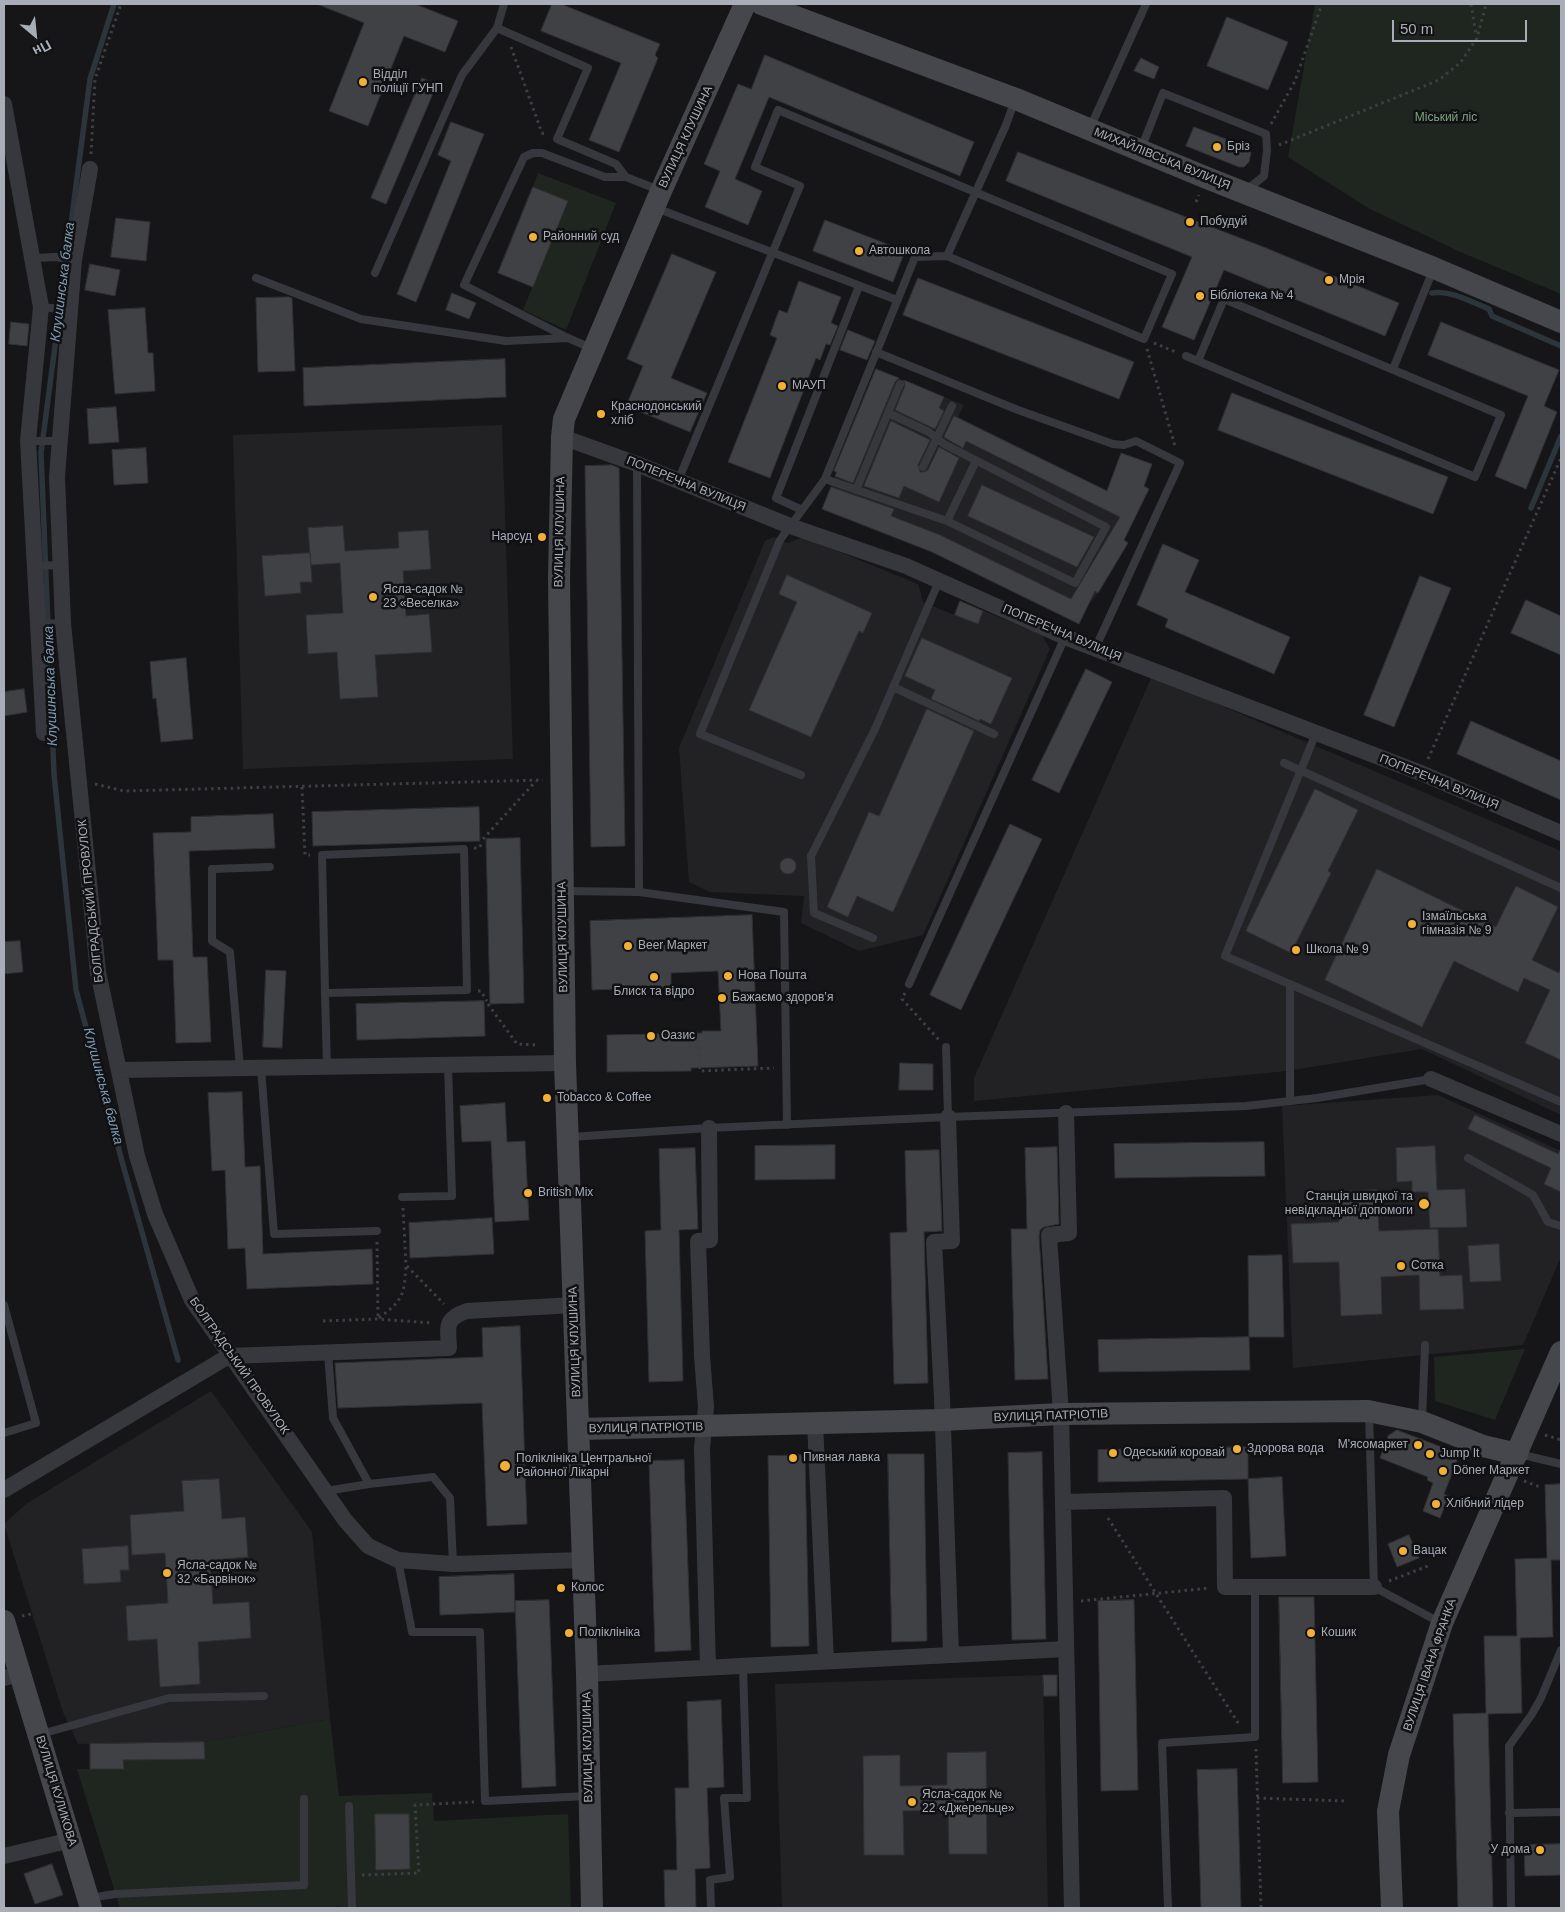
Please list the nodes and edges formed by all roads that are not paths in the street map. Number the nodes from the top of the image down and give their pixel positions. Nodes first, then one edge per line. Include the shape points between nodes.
1 (504, 4) edge
2 (745, 4) edge
3 (761, 4) edge
4 (1146, 4) edge
5 (497, 28) junction
6 (1016, 98) junction
7 (4, 104) edge
8 (1089, 130) junction
9 (1140, 150) junction
10 (90, 169) road end
11 (626, 177) junction
12 (975, 191) junction
13 (1243, 192) junction
14 (658, 199) junction
15 (772, 253) junction
16 (947, 256) junction
17 (34, 258) junction
18 (74, 260) junction
19 (1434, 268) junction
20 (375, 273) dead end
21 (256, 278) dead end
22 (859, 286) junction
23 (897, 300) junction
24 (46, 307) junction
25 (68, 310) junction
26 (1561, 322) edge
27 (568, 338) junction
28 (595, 349) junction
29 (876, 352) junction
30 (1186, 356) road end
31 (1198, 361) junction
32 (1393, 369) junction
33 (900, 384) dead end
34 (952, 406) dead end
35 (888, 414) junction
36 (562, 437) junction
37 (936, 438) junction
38 (32, 440) junction
39 (54, 441) junction
40 (976, 461) junction
41 (637, 464) junction
42 (923, 467) dead end
43 (825, 479) junction
44 (678, 481) junction
45 (856, 490) junction
46 (802, 510) junction
47 (947, 521) junction
48 (790, 526) junction
49 (47, 565) junction
50 (939, 581) junction
51 (59, 623) junction
52 (41, 624) junction
53 (1066, 637) junction
54 (1095, 649) junction
55 (893, 687) junction
56 (44, 733) dead end
57 (1316, 733) junction
58 (994, 734) dead end
59 (1284, 763) dead end
60 (1301, 770) junction
61 (801, 775) dead end
62 (1561, 833) edge
63 (270, 868) dead end
64 (1561, 888) edge
65 (562, 891) junction
66 (639, 892) junction
67 (872, 938) dead end
68 (909, 984) road end
69 (1290, 984) junction
70 (325, 993) junction
71 (946, 1047) road end
72 (564, 1055) junction
73 (448, 1065) junction
74 (327, 1067) junction
75 (240, 1068) junction
76 (262, 1068) junction
77 (120, 1070) junction
78 (1431, 1079) joint
79 (1290, 1101) junction
80 (1561, 1102) edge
81 (1066, 1113) junction
82 (948, 1117) junction
83 (788, 1125) junction
84 (709, 1128) junction
85 (1561, 1134) edge
86 (568, 1137) junction
87 (1468, 1158) dead end
88 (402, 1197) road end
89 (1561, 1226) edge
90 (377, 1231) road end
91 (4, 1305) edge
92 (574, 1305) junction
93 (1424, 1345) dead end
94 (1561, 1352) edge
95 (328, 1353) junction
96 (229, 1356) junction
97 (1368, 1411) junction
98 (1061, 1414) junction
99 (942, 1420) junction
100 (1422, 1422) junction
101 (815, 1423) junction
102 (704, 1427) junction
103 (579, 1430) junction
104 (4, 1433) edge
105 (1517, 1454) junction
106 (1561, 1464) edge
107 (370, 1484) junction
108 (4, 1490) edge
109 (326, 1491) junction
110 (1063, 1502) junction
111 (398, 1560) junction
112 (582, 1560) junction
113 (453, 1564) junction
114 (1255, 1586) junction
115 (1374, 1587) junction
116 (4, 1621) edge
117 (1442, 1623) junction
118 (1066, 1649) junction
119 (1561, 1650) edge
120 (951, 1655) junction
121 (826, 1661) junction
122 (1559, 1662) edge
123 (743, 1666) junction
124 (708, 1667) junction
125 (587, 1674) junction
126 (12, 1676) edge
127 (264, 1696) dead end
128 (39, 1735) junction
129 (588, 1796) junction
130 (304, 1799) dead end
131 (349, 1806) dead end
132 (1561, 1812) edge
133 (1509, 1814) junction
134 (71, 1840) junction
135 (4, 1856) edge
136 (89, 1903) edge
137 (352, 1908) edge
138 (592, 1908) edge
139 (711, 1908) edge
140 (1072, 1908) edge
141 (1168, 1908) edge
142 (1392, 1908) edge
143 (1511, 1908) edge

1 - 5 lane
2 - 14 street, ВУЛИЦЯ КЛУШИНА
3 - 6 street, МИХАЙЛІВСЬКА ВУЛИЦЯ
4 - 8 lane
5 - 11 lane via 588,68 556,139 616,164
5 - 20 lane via 462,75
6 - 8 street, МИХАЙЛІВСЬКА ВУЛИЦЯ
6 - 12 lane
7 - 17 street, БОЛГРАДСЬКИЙ ПРОВУЛОК
8 - 9 street, МИХАЙЛІВСЬКА ВУЛИЦЯ
9 - 13 street, МИХАЙЛІВСЬКА ВУЛИЦЯ
9 - 13 lane via 1163,93 1266,134 1264,176
10 - 18 street, БОЛГРАДСЬКИЙ ПРОВУЛОК
11 - 14 lane
11 - 27 lane via 605,177 542,153 524,157 464,285
12 - 15 lane via 778,110 755,167 800,186
12 - 16 lane
12 - 16 lane via 1172,274 1144,339
13 - 19 street, МИХАЙЛІВСЬКА ВУЛИЦЯ
14 - 15 lane
14 - 28 street, ВУЛИЦЯ КЛУШИНА
15 - 22 lane
15 - 44 lane
16 - 23 lane via 915,258
17 - 18 lane
17 - 24 street, БОЛГРАДСЬКИЙ ПРОВУЛОК
18 - 25 street, БОЛГРАДСЬКИЙ ПРОВУЛОК
19 - 26 street, МИХАЙЛІВСЬКА ВУЛИЦЯ
19 - 32 lane
21 - 27 lane via 361,319 506,341
22 - 23 lane
22 - 46 lane via 776,498
23 - 29 lane
24 - 25 lane
24 - 38 street, БОЛГРАДСЬКИЙ ПРОВУЛОК
25 - 39 street, БОЛГРАДСЬКИЙ ПРОВУЛОК
27 - 28 lane
28 - 36 street, ВУЛИЦЯ КЛУШИНА via 564,419
29 - 43 lane
29 - 54 lane via 1018,410 1113,444 1136,441 1180,463
30 - 31 lane
31 - 32 lane via 1224,299
31 - 32 lane via 1475,477 1501,414
33 - 35 lane
34 - 37 lane
35 - 37 lane
35 - 45 lane
36 - 41 street, ПОПЕРЕЧНА ВУЛИЦЯ
36 - 65 street, ВУЛИЦЯ КЛУШИНА via 559,578
37 - 40 lane
37 - 42 lane
38 - 39 lane
38 - 49 street, БОЛГРАДСЬКИЙ ПРОВУЛОК
39 - 49 street, БОЛГРАДСЬКИЙ ПРОВУЛОК via 57,477
40 - 47 lane
40 - 47 lane via 1106,527 1075,583
41 - 44 street, ПОПЕРЕЧНА ВУЛИЦЯ
41 - 66 lane
43 - 45 lane
43 - 46 lane
44 - 48 street, ПОПЕРЕЧНА ВУЛИЦЯ
45 - 47 lane
46 - 48 lane
48 - 50 street, ПОПЕРЕЧНА ВУЛИЦЯ via 906,566
48 - 61 lane via 780,540 700,734
49 - 51 street, БОЛГРАДСЬКИЙ ПРОВУЛОК
49 - 52 street, БОЛГРАДСЬКИЙ ПРОВУЛОК
50 - 53 street, ПОПЕРЕЧНА ВУЛИЦЯ
50 - 55 lane
51 - 52 lane
51 - 77 street, БОЛГРАДСЬКИЙ ПРОВУЛОК via 98,972
52 - 56 street, БОЛГРАДСЬКИЙ ПРОВУЛОК
53 - 54 street, ПОПЕРЕЧНА ВУЛИЦЯ
53 - 68 lane
54 - 57 street, ПОПЕРЕЧНА ВУЛИЦЯ
55 - 58 lane
55 - 67 lane via 811,856 814,913
57 - 60 lane
57 - 62 street, ПОПЕРЕЧНА ВУЛИЦЯ via 1421,773
59 - 60 lane
60 - 64 lane
60 - 69 lane via 1225,956
63 - 75 lane via 212,869 212,940 230,952
65 - 66 lane
65 - 72 street, ВУЛИЦЯ КЛУШИНА
66 - 83 lane via 784,912
69 - 79 lane
69 - 80 lane
70 - 70 lane via 322,855 464,849 468,990
70 - 74 lane
71 - 82 lane
72 - 73 street
72 - 86 street, ВУЛИЦЯ КЛУШИНА
73 - 74 street
73 - 88 lane via 452,1196
74 - 76 street
75 - 76 street
75 - 77 street
76 - 90 lane via 274,1234
77 - 96 street, БОЛГРАДСЬКИЙ ПРОВУЛОК via 137,1156 155,1214 192,1300
78 - 79 lane
78 - 85 street
79 - 81 lane via 1246,1106
81 - 82 lane
81 - 98 street via 1069,1233 1049,1235
82 - 83 lane
82 - 99 street via 952,1241 934,1242
83 - 84 lane
84 - 86 lane
84 - 102 street via 710,1240 698,1240 706,1407
86 - 92 street, ВУЛИЦЯ КЛУШИНА
87 - 89 lane via 1534,1195 1548,1222
91 - 104 lane via 36,1423
92 - 95 street via 467,1311 451,1320 448,1348
92 - 103 street, ВУЛИЦЯ КЛУШИНА
93 - 100 lane
94 - 105 street, ВУЛИЦЯ ІВАНА ФРАНКА via 1551,1385
95 - 96 street
95 - 107 lane via 333,1418
96 - 108 street
96 - 109 street, БОЛГРАДСЬКИЙ ПРОВУЛОК
97 - 98 street, ВУЛИЦЯ ПАТРІОТІВ
97 - 100 street, ВУЛИЦЯ ПАТРІОТІВ
97 - 115 lane
98 - 99 street, ВУЛИЦЯ ПАТРІОТІВ
98 - 110 street
99 - 101 street, ВУЛИЦЯ ПАТРІОТІВ
99 - 120 street
100 - 105 street, ВУЛИЦЯ ПАТРІОТІВ via 1483,1446
101 - 102 street, ВУЛИЦЯ ПАТРІОТІВ
101 - 121 street
102 - 103 street, ВУЛИЦЯ ПАТРІОТІВ
102 - 124 street
103 - 112 street, ВУЛИЦЯ КЛУШИНА
105 - 106 lane
105 - 117 street, ВУЛИЦЯ ІВАНА ФРАНКА
107 - 109 lane
107 - 113 lane via 433,1477 450,1498
109 - 111 street, БОЛГРАДСЬКИЙ ПРОВУЛОК via 368,1546
110 - 114 street via 1224,1498 1225,1587
110 - 118 street
111 - 113 street, БОЛГРАДСЬКИЙ ПРОВУЛОК
111 - 129 lane via 412,1632 480,1632 485,1801
112 - 113 street, БОЛГРАДСЬКИЙ ПРОВУЛОК
112 - 125 street, ВУЛИЦЯ КЛУШИНА
114 - 115 street
114 - 141 lane via 1255,1737 1162,1743
115 - 117 lane
116 - 126 street, ВУЛИЦЯ КУЛИКОВА
117 - 142 street, ВУЛИЦЯ ІВАНА ФРАНКА via 1391,1787 1388,1811
118 - 120 street
118 - 140 street
119 - 122 lane
120 - 121 street
121 - 123 street
122 - 133 lane via 1532,1714 1509,1746
123 - 124 street
123 - 139 lane via 747,1798 724,1798 730,1877 710,1880
124 - 125 street
125 - 129 street, ВУЛИЦЯ КЛУШИНА
126 - 128 street, ВУЛИЦЯ КУЛИКОВА
127 - 128 lane via 169,1698
128 - 134 street, ВУЛИЦЯ КУЛИКОВА
129 - 138 street, ВУЛИЦЯ КЛУШИНА
130 - 136 lane via 304,1885 115,1894
131 - 137 lane
132 - 133 lane
133 - 143 lane
134 - 135 street
134 - 136 street, ВУЛИЦЯ КУЛИКОВА

